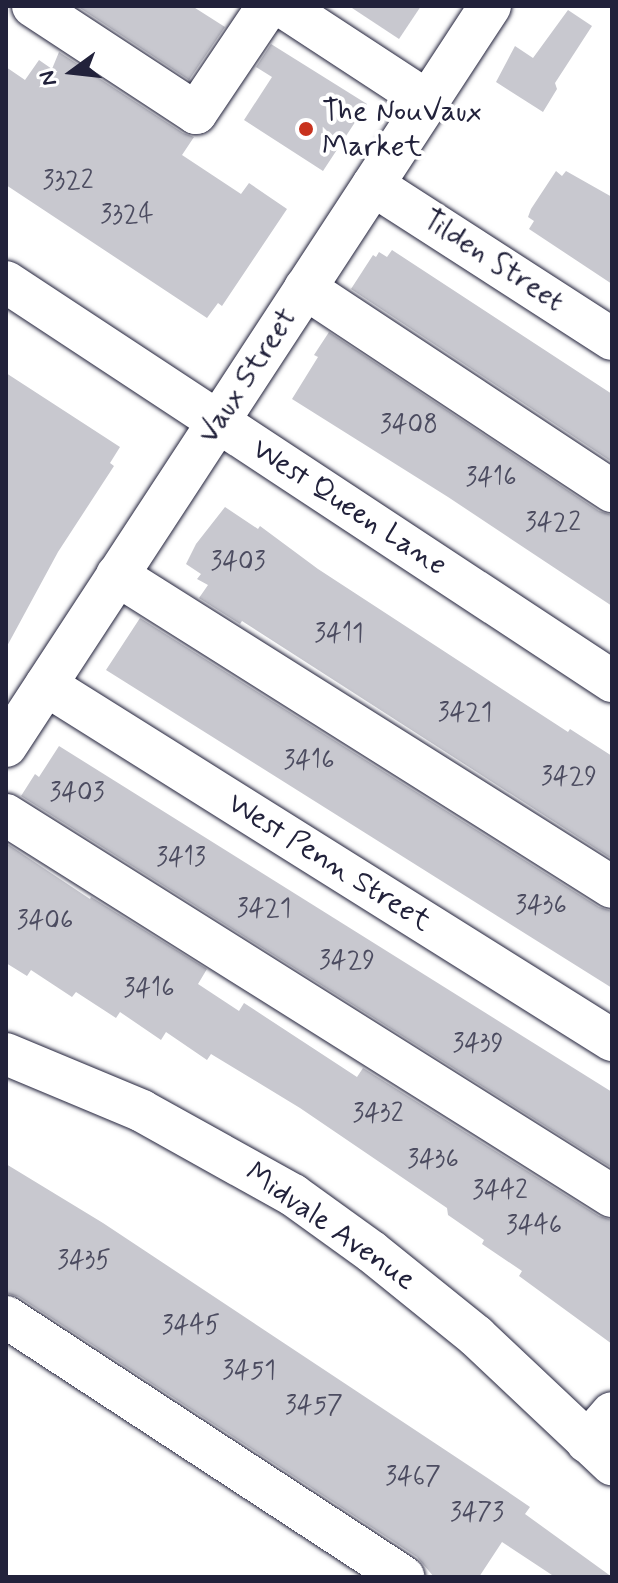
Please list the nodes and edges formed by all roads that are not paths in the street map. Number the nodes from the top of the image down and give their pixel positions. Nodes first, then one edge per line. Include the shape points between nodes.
1 (33, 6) edge
2 (268, 6) edge
3 (282, 6) edge
4 (490, 6) edge
5 (427, 101) junction
6 (373, 185) junction
7 (6, 282) edge
8 (305, 288) junction
9 (612, 339) edge
10 (218, 421) junction
11 (612, 491) edge
12 (117, 575) junction
13 (612, 681) edge
14 (27, 697) edge
15 (6, 746) edge
16 (6, 815) edge
17 (612, 887) edge
18 (612, 1040) edge
19 (6, 1054) edge
20 (612, 1196) edge
21 (6, 1317) edge
22 (604, 1440) edge
23 (404, 1577) edge

1 - 2 street via 196,113
3 - 5 street
4 - 5 street, Vaux Street
5 - 6 street, Vaux Street
6 - 8 street, Vaux Street
6 - 9 street, Tilden Street
7 - 10 street, West Queen Lane
8 - 10 street, Vaux Street
8 - 11 street
10 - 12 street, Vaux Street
10 - 13 street, West Queen Lane
12 - 14 street, Vaux Street
12 - 17 street
14 - 15 street, Vaux Street
14 - 18 street, West Penn Street
16 - 20 street
19 - 22 street, Midvale Avenue via 142,1111 293,1195 430,1297
21 - 23 street

